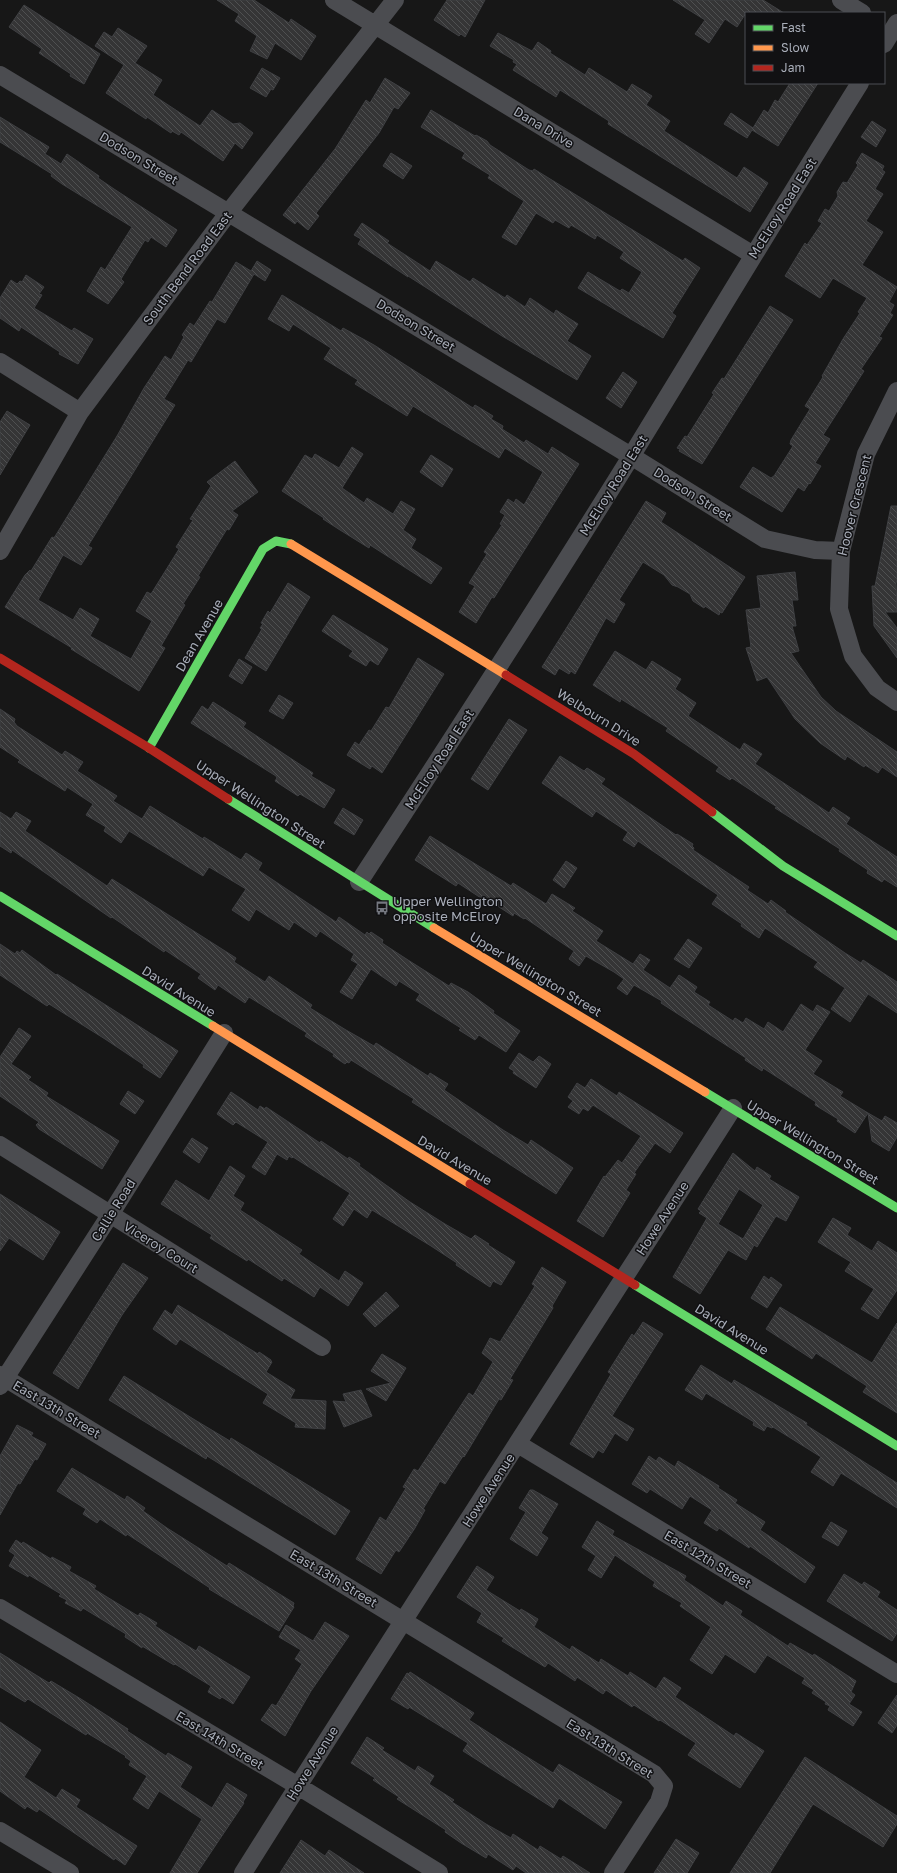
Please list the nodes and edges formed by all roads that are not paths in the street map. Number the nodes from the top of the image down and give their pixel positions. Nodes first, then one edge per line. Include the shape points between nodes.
1 (334, 0) edge
2 (394, 0) edge
3 (841, 0) edge
4 (860, 12) edge
5 (376, 24) junction
6 (0, 75) edge
7 (859, 84) edge
8 (229, 212) junction
9 (753, 255) junction
10 (0, 362) edge
11 (897, 391) edge
12 (80, 412) junction
13 (631, 456) junction
14 (276, 541) joint
15 (0, 551) edge
16 (840, 551) junction
17 (0, 658) edge
18 (497, 669) junction
19 (897, 702) edge
20 (149, 748) junction
21 (359, 882) junction
22 (0, 896) edge
23 (897, 936) edge
24 (224, 1033) junction
25 (733, 1108) junction
26 (0, 1145) edge
27 (897, 1208) edge
28 (110, 1216) junction
29 (624, 1278) junction
30 (322, 1347) dead end
31 (2, 1380) edge
32 (518, 1444) junction
33 (897, 1446) edge
34 (0, 1608) edge
35 (402, 1620) junction
36 (897, 1674) edge
37 (298, 1786) junction
38 (0, 1831) edge
39 (70, 1873) edge
40 (243, 1873) edge
41 (439, 1873) edge
42 (613, 1873) edge

1 - 5 street, Dana Drive
2 - 5 street, South Bend Road East
3 - 4 street
5 - 8 street, South Bend Road East
5 - 9 street, Dana Drive
6 - 8 street, Dodson Street
7 - 9 street, McElroy Road East
8 - 12 street, South Bend Road East
8 - 13 street, Dodson Street
9 - 13 street, McElroy Road East
10 - 12 street
11 - 16 street, Hoover Crescent via 866,454
12 - 15 street, South Bend Road East
13 - 16 street, Dodson Street via 765,539 815,550
13 - 18 street, McElroy Road East
14 - 18 street, Welbourn Drive via 288,542
14 - 20 street, Dean Avenue via 263,549
16 - 19 street, Hoover Crescent via 839,609 853,656 877,688
17 - 20 street, Upper Wellington Street
18 - 21 street, McElroy Road East
18 - 23 street, Welbourn Drive via 634,754 783,866
20 - 21 street, Upper Wellington Street
21 - 25 street, Upper Wellington Street
22 - 24 street, David Avenue
24 - 28 street, Callie Road
24 - 29 street, David Avenue
25 - 27 street, Upper Wellington Street
25 - 29 street, Howe Avenue
26 - 28 street, Viceroy Court
28 - 30 street, Viceroy Court
28 - 31 street, Callie Road
29 - 32 street, Howe Avenue
29 - 33 street, David Avenue
31 - 35 street, East 13th Street
32 - 35 street, Howe Avenue
32 - 36 street, East 12th Street
34 - 37 street, East 14th Street
35 - 37 street, Howe Avenue
35 - 42 street, East 13th Street via 654,1774 664,1786 658,1802
37 - 40 street, Howe Avenue
37 - 41 street, East 14th Street
38 - 39 street

